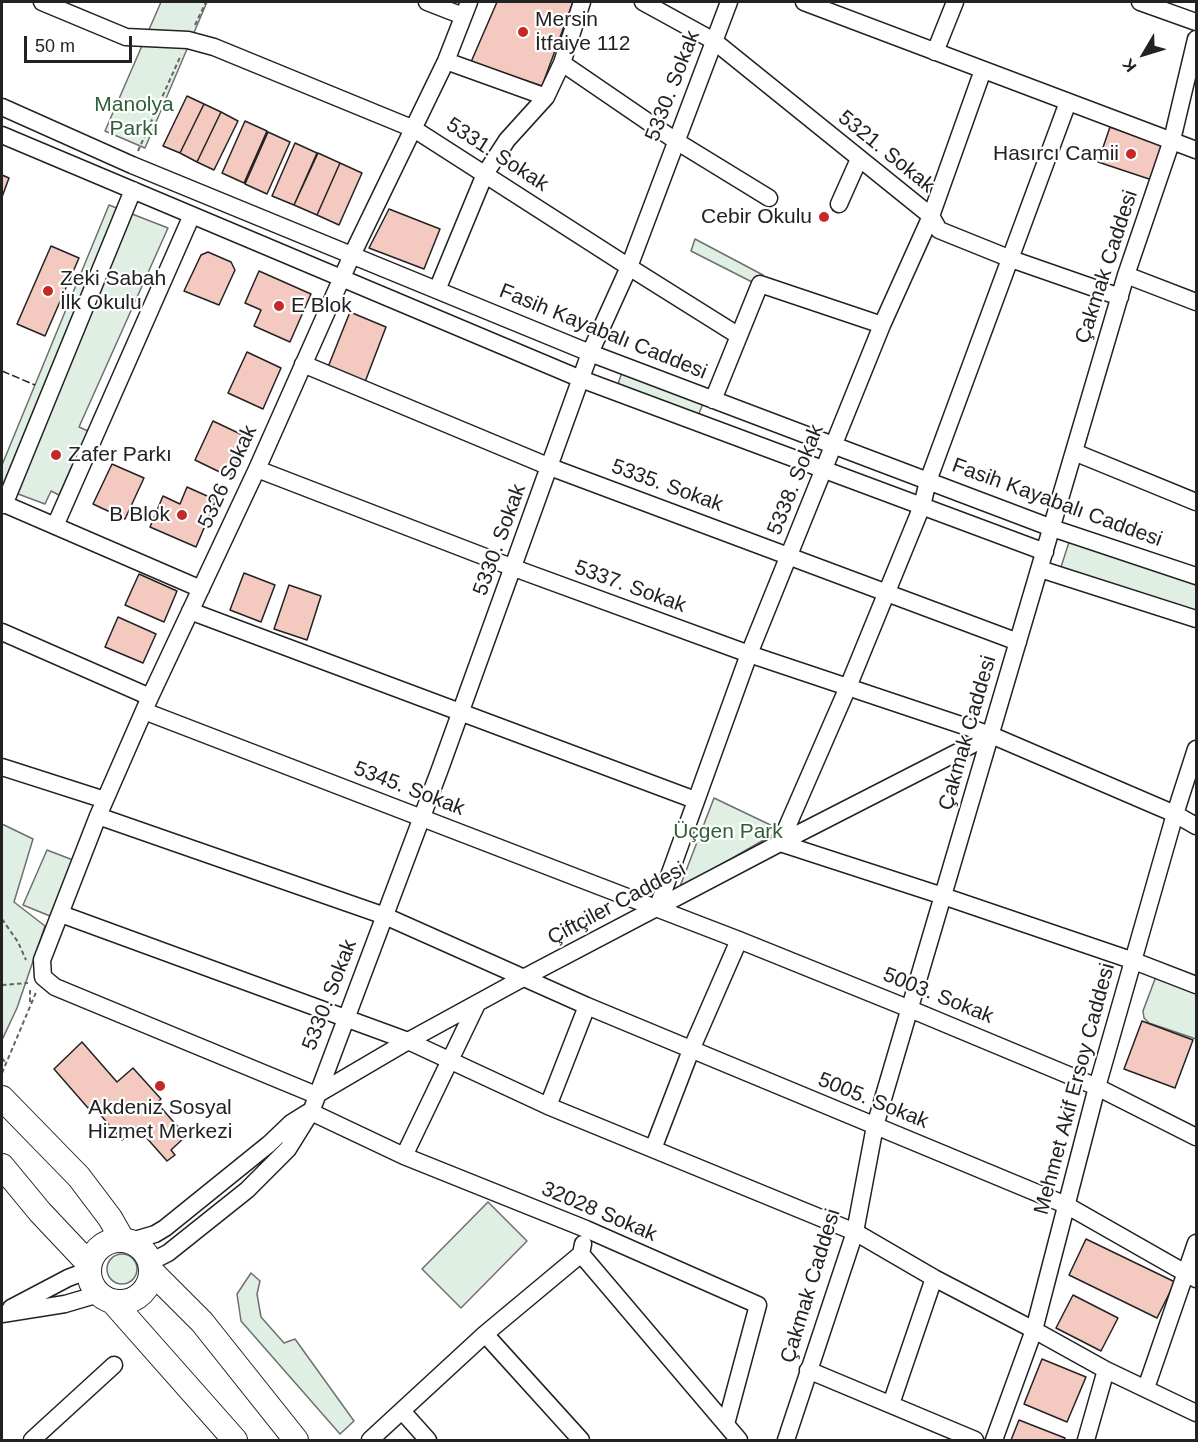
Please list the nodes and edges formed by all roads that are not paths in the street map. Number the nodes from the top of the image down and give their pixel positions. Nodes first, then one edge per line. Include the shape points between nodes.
1 (42, 2) edge
2 (427, 2) edge
3 (582, 2) edge
4 (644, 2) edge
5 (729, 2) edge
6 (804, 2) edge
7 (955, 2) edge
8 (1140, 2) edge
9 (466, 9) edge
10 (1197, 22) edge
11 (1197, 39) edge
12 (714, 42) junction
13 (935, 52) junction
14 (446, 61) junction
15 (562, 63) junction
16 (983, 70) junction
17 (546, 97) junction
18 (1068, 102) junction
19 (2, 107) edge
20 (414, 129) junction
21 (2, 135) edge
22 (1172, 140) junction
23 (676, 141) junction
24 (1197, 150) edge
25 (859, 159) junction
26 (485, 174) junction
27 (133, 190) junction
28 (769, 198) dead end
29 (840, 204) dead end
30 (192, 215) junction
31 (931, 216) junction
32 (352, 255) junction
33 (1011, 259) junction
34 (629, 267) junction
35 (1126, 275) junction
36 (342, 278) junction
37 (437, 290) junction
38 (1120, 297) junction
39 (1197, 302) edge
40 (882, 325) junction
41 (739, 336) junction
42 (590, 353) junction
43 (303, 364) junction
44 (581, 379) junction
45 (713, 400) junction
46 (835, 446) junction
47 (1074, 452) junction
48 (550, 466) junction
49 (257, 469) junction
50 (825, 470) junction
51 (928, 481) junction
52 (1197, 502) edge
53 (3, 504) edge
54 (922, 506) junction
55 (55, 526) junction
56 (1052, 528) junction
57 (1045, 552) junction
58 (790, 555) junction
59 (513, 568) junction
60 (1040, 569) junction
61 (1197, 576) edge
62 (201, 589) junction
63 (887, 592) junction
64 (190, 611) junction
65 (1197, 619) edge
66 (2, 632) edge
67 (1018, 642) junction
68 (749, 654) junction
69 (848, 687) junction
70 (147, 704) junction
71 (460, 713) junction
72 (991, 735) junction
73 (1197, 749) edge
74 (2, 767) edge
75 (695, 800) junction
76 (101, 808) junction
77 (1175, 814) junction
78 (421, 818) junction
79 (1197, 826) edge
80 (780, 843) junction
81 (943, 896) junction
82 (657, 909) junction
83 (61, 914) junction
84 (385, 916) junction
85 (739, 940) junction
86 (1134, 961) junction
87 (525, 977) junction
88 (1197, 985) edge
89 (477, 1004) junction
90 (587, 1006) junction
91 (910, 1009) junction
92 (344, 1019) junction
93 (408, 1041) junction
94 (691, 1050) junction
95 (449, 1060) junction
96 (1097, 1087) junction
97 (316, 1095) junction
98 (2, 1098) edge
99 (548, 1106) junction
100 (310, 1112) junction
101 (875, 1126) junction
102 (1197, 1137) edge
103 (653, 1149) junction
104 (404, 1156) junction
105 (2, 1166) edge
106 (1066, 1205) junction
107 (586, 1229) junction
108 (855, 1232) junction
109 (127, 1240) junction
110 (1197, 1244) edge
111 (581, 1254) junction
112 (89, 1267) junction
113 (151, 1267) junction
114 (1191, 1276) edge
115 (934, 1278) junction
116 (106, 1298) junction
117 (2, 1313) edge
118 (1034, 1330) junction
119 (485, 1334) junction
120 (114, 1365) dead end
121 (808, 1370) junction
122 (1106, 1370) junction
123 (1146, 1388) junction
124 (891, 1404) junction
125 (402, 1411) junction
126 (1197, 1413) edge
127 (726, 1424) junction
128 (32, 1440) edge
129 (235, 1440) edge
130 (296, 1440) edge
131 (370, 1440) edge
132 (428, 1440) edge
133 (581, 1440) edge
134 (739, 1440) edge
135 (786, 1440) edge
136 (975, 1440) edge
137 (994, 1440) edge
138 (1086, 1440) edge

1 - 20 street, 5331. Sokak via 126,37 188,40 214,47
2 - 9 street
3 - 15 street
4 - 12 street, 5321. Sokak
5 - 12 street, 5330. Sokak
6 - 13 street
7 - 13 street
8 - 10 street
9 - 14 street, 5326 Sokak
11 - 22 street, Çakmak Caddesi
12 - 23 street, 5330. Sokak
12 - 25 street, 5321. Sokak
13 - 16 street
14 - 17 street
14 - 20 street, 5326 Sokak
15 - 17 street
15 - 23 street
16 - 18 street
16 - 31 street, 5338. Sokak
17 - 26 street via 507,140
18 - 22 street
18 - 33 street
19 - 32 street, Fasih Kayabalı Caddesi
20 - 26 street, 5331. Sokak
20 - 32 street, 5326 Sokak
21 - 27 street
22 - 24 street
22 - 35 street, Çakmak Caddesi
23 - 28 street
23 - 34 street, 5330. Sokak
25 - 29 street
25 - 31 street, 5321. Sokak
26 - 34 street, 5331. Sokak
26 - 37 street
27 - 30 street
27 - 53 street
30 - 36 street
30 - 55 street
31 - 33 street, 5321. Sokak via 939,230
31 - 40 street, 5338. Sokak
32 - 36 street, 5326 Sokak
32 - 37 street, Fasih Kayabalı Caddesi
33 - 38 street, 5321. Sokak
33 - 51 street
34 - 41 street, 5331. Sokak
34 - 42 street, 5330. Sokak
35 - 38 street, Çakmak Caddesi
35 - 39 street
36 - 43 street, 5326 Sokak
36 - 44 street
37 - 42 street, Fasih Kayabalı Caddesi
38 - 47 street, Çakmak Caddesi
40 - 41 street via 760,284
40 - 46 street, 5338. Sokak
41 - 45 street
42 - 44 street, 5330. Sokak
42 - 45 street, Fasih Kayabalı Caddesi
43 - 48 street, 5335. Sokak
43 - 49 street, 5326 Sokak
44 - 48 street, 5330. Sokak
44 - 50 street
45 - 46 street, Fasih Kayabalı Caddesi
46 - 50 street, 5338. Sokak
46 - 51 street, Fasih Kayabalı Caddesi
47 - 52 street
47 - 56 street, Çakmak Caddesi
48 - 58 street, 5335. Sokak
48 - 59 street, 5330. Sokak
49 - 59 street, 5337. Sokak
49 - 62 street, 5326 Sokak
50 - 54 street
50 - 58 street, 5338. Sokak
51 - 54 street
51 - 56 street, Fasih Kayabalı Caddesi
53 - 55 street
54 - 57 street
54 - 63 street
55 - 62 street
56 - 57 street, Çakmak Caddesi
56 - 61 street, Fasih Kayabalı Caddesi
57 - 60 street, Çakmak Caddesi
58 - 63 street, 5335. Sokak
58 - 68 street, 5338. Sokak
59 - 68 street, 5337. Sokak
59 - 71 street, 5330. Sokak
60 - 65 street
60 - 67 street, Çakmak Caddesi
62 - 64 street, 5326 Sokak
63 - 67 street, 5335. Sokak
63 - 69 street
64 - 70 street, 5326 Sokak
64 - 71 street
66 - 70 street, 5345. Sokak
67 - 72 street, Çakmak Caddesi
68 - 69 street, 5337. Sokak
68 - 75 street, 5338. Sokak
69 - 72 street, 5337. Sokak
69 - 80 street
70 - 76 street, 5326 Sokak
70 - 78 street, 5345. Sokak
71 - 75 street
71 - 78 street, 5330. Sokak
72 - 77 street, 5337. Sokak
72 - 80 street, Çiftçiler Caddesi
72 - 81 street, Çakmak Caddesi
73 - 77 street, Mehmet Akif Ersoy Caddesi
74 - 76 street, 5005. Sokak
75 - 82 street, 5338. Sokak
76 - 83 street, 5326 Sokak
76 - 84 street, 5005. Sokak
77 - 79 street, 5337. Sokak
77 - 86 street, Mehmet Akif Ersoy Caddesi
78 - 82 street, 5345. Sokak
78 - 84 street, 5330. Sokak
80 - 81 street
80 - 82 street, Çiftçiler Caddesi
81 - 86 street
81 - 91 street, Çakmak Caddesi
82 - 85 street, 5003. Sokak
82 - 87 street, Çiftçiler Caddesi
83 - 92 street
83 - 97 street, 5326 Sokak via 42,960 43,977 55,987
84 - 87 street, 5005. Sokak
84 - 92 street, 5330. Sokak
85 - 91 street, 5003. Sokak
85 - 94 street
86 - 88 street
86 - 96 street, Mehmet Akif Ersoy Caddesi
87 - 89 street, Çiftçiler Caddesi
87 - 90 street, 5005. Sokak
89 - 93 street, Çiftçiler Caddesi
89 - 95 street
90 - 94 street, 5005. Sokak
90 - 99 street
91 - 96 street, 5003. Sokak
91 - 101 street, Çakmak Caddesi
92 - 93 street
92 - 97 street, 5330. Sokak
93 - 95 street
93 - 97 street, Çiftçiler Caddesi
94 - 101 street, 5005. Sokak
94 - 103 street
95 - 99 street
95 - 104 street
96 - 102 street, 5003. Sokak
96 - 106 street, Mehmet Akif Ersoy Caddesi
97 - 100 street
98 - 109 highway via 79,1177
99 - 103 street
100 - 104 street, 32028 Sokak
100 - 109 street via 291,1123 165,1228
100 - 113 street via 288,1149 247,1190
101 - 106 street, 5005. Sokak
101 - 108 street, Çakmak Caddesi
103 - 108 street
104 - 107 street, 32028 Sokak
105 - 112 highway
106 - 114 street, 5005. Sokak
106 - 118 street, Mehmet Akif Ersoy Caddesi
107 - 111 street
107 - 127 street, 32028 Sokak via 758,1305
108 - 115 street
108 - 121 street, Çakmak Caddesi
109 - 112 highway via 105,1243
109 - 113 highway via 140,1246
110 - 114 street
111 - 119 street
111 - 127 street
112 - 116 highway via 91,1283
112 - 117 street
113 - 116 highway via 150,1282 139,1296 130,1300
113 - 130 highway via 202,1322
114 - 123 street
115 - 118 street
115 - 124 street
116 - 117 street
116 - 129 highway
118 - 122 street
118 - 137 street, Mehmet Akif Ersoy Caddesi
119 - 125 street
119 - 133 street
120 - 128 street
121 - 124 street
121 - 135 street, Çakmak Caddesi
122 - 123 street
122 - 138 street
123 - 126 street
124 - 136 street
125 - 131 street
125 - 132 street
127 - 134 street

